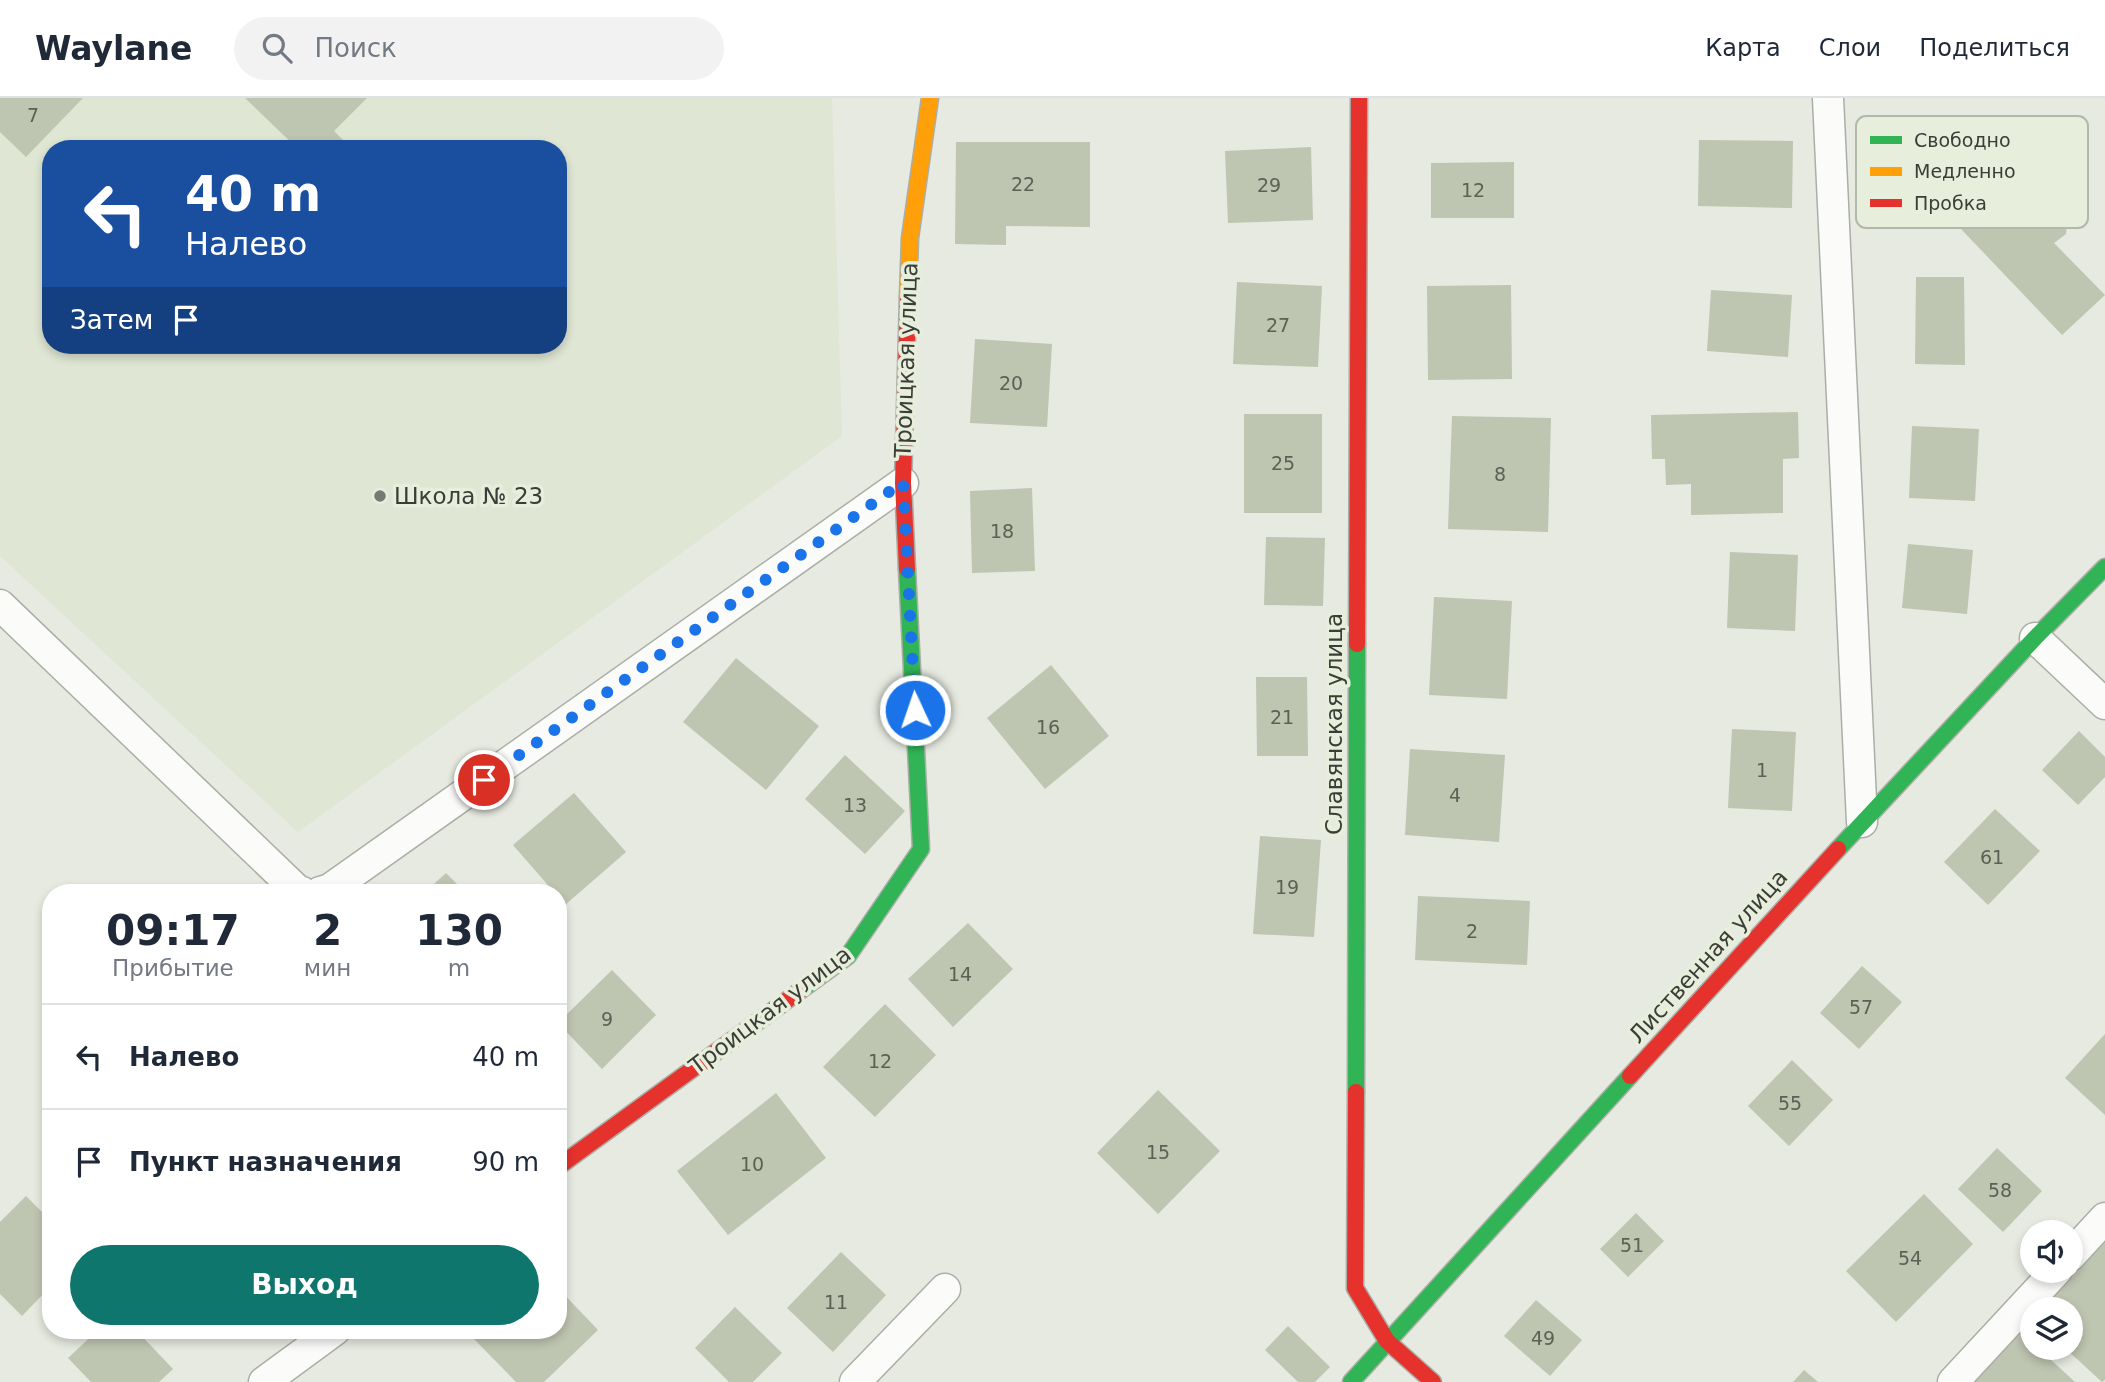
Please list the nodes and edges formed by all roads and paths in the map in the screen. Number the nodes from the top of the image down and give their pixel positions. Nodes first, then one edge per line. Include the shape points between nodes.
1 (930, 98) edge
2 (1359, 98) edge
3 (1828, 98) edge
4 (903, 482) junction
5 (2105, 567) edge
6 (0, 605) edge
7 (2035, 638) junction
8 (2105, 705) edge
9 (1862, 822) junction
10 (291, 884) edge
11 (337, 884) edge
12 (567, 1160) edge
13 (2105, 1218) edge
14 (2083, 1242) edge
15 (2045, 1283) edge
16 (945, 1289) dead end
17 (323, 1339) edge
18 (1387, 1341) junction
19 (264, 1382) edge
20 (855, 1382) edge
21 (1351, 1382) edge
22 (1433, 1382) edge
23 (1953, 1382) edge

1 - 4 street, Троицкая улица via 910,238
2 - 18 street, Славянская улица via 1355,1288
3 - 9 street
4 - 11 street
4 - 12 street, Троицкая улица via 921,849 848,956
5 - 7 street, Лиственная улица
6 - 10 street
7 - 8 street
7 - 9 street, Лиственная улица
9 - 18 street, Лиственная улица
13 - 14 street
15 - 23 street
16 - 20 street
17 - 19 street
18 - 21 street, Лиственная улица
18 - 22 street, Славянская улица

